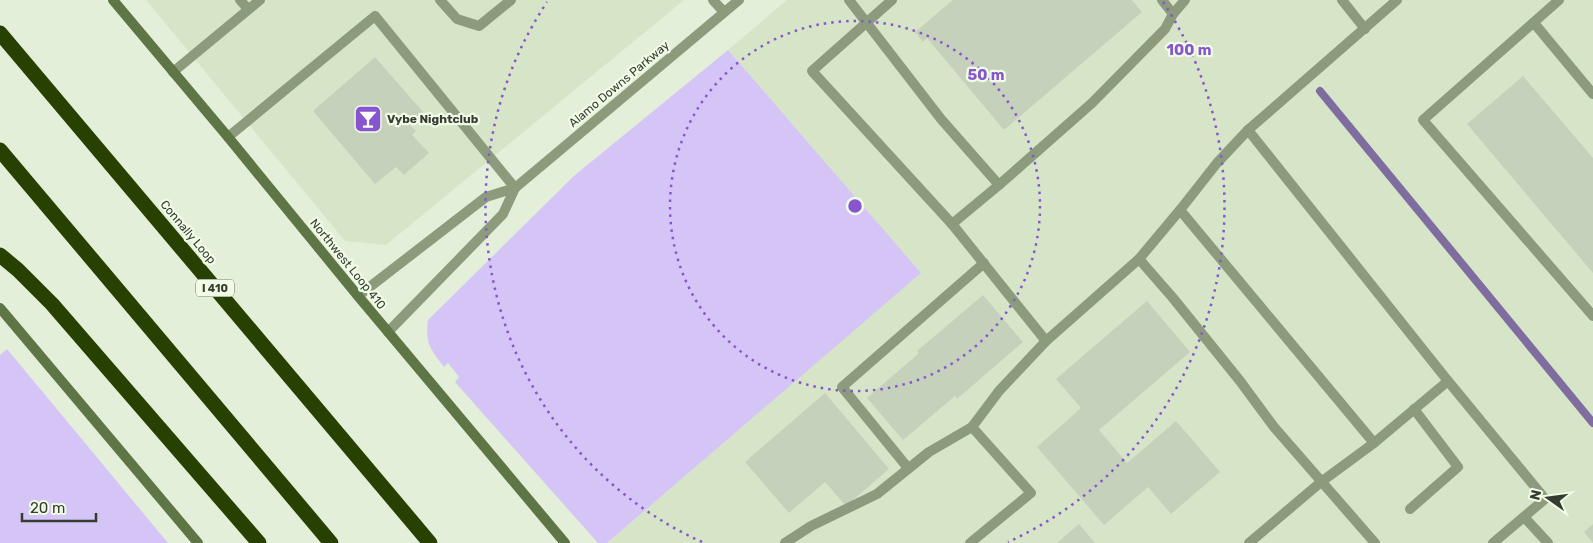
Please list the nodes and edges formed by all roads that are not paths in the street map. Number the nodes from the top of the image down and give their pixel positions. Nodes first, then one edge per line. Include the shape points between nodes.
1 (113, 0) edge
2 (240, 0) edge
3 (260, 0) edge
4 (440, 0) edge
5 (511, 0) edge
6 (714, 0) edge
7 (738, 0) edge
8 (848, 0) edge
9 (892, 0) edge
10 (1162, 0) edge
11 (1186, 0) edge
12 (1342, 0) edge
13 (1397, 0) edge
14 (1559, 0) edge
15 (248, 9) junction
16 (724, 12) junction
17 (1173, 14) junction
18 (866, 22) junction
19 (1534, 23) junction
20 (1365, 29) junction
21 (0, 32) edge
22 (173, 72) junction
23 (1593, 94) edge
24 (1248, 130) junction
25 (228, 137) junction
26 (0, 150) edge
27 (999, 185) junction
28 (515, 188) junction
29 (1180, 210) junction
30 (952, 224) junction
31 (0, 255) edge
32 (1139, 259) junction
33 (984, 263) junction
34 (358, 296) junction
35 (1, 311) edge
36 (1593, 316) edge
37 (388, 332) junction
38 (1046, 342) junction
39 (1448, 381) junction
40 (1414, 409) junction
41 (972, 427) junction
42 (1374, 443) junction
43 (908, 468) junction
44 (1321, 482) junction
45 (1410, 509) dead end
46 (1524, 517) junction
47 (198, 543) edge
48 (259, 543) edge
49 (331, 543) edge
50 (430, 543) edge
51 (565, 543) edge
52 (785, 543) edge
53 (970, 543) edge
54 (1249, 543) edge
55 (1375, 543) edge
56 (1493, 543) edge
57 (1548, 543) edge

1 - 22 main road, Northwest Loop 410
2 - 15 street
3 - 15 street
4 - 5 street via 458,19 479,26
6 - 16 street
7 - 16 street, Alamo Downs Parkway
8 - 18 street
9 - 18 street
10 - 17 street
11 - 17 street
12 - 20 street
13 - 20 street
14 - 19 street
15 - 22 street
16 - 28 street, Alamo Downs Parkway
17 - 27 street via 1165,29 1111,84
18 - 27 street via 941,119
18 - 30 street via 812,71
19 - 23 street
19 - 36 street via 1423,120
20 - 24 street
21 - 50 highway, Connally Loop / I 410
22 - 25 main road, Northwest Loop 410
24 - 29 street
24 - 39 street
25 - 28 street via 375,16
25 - 34 main road, Northwest Loop 410
26 - 49 highway
27 - 30 street
28 - 34 street, Alamo Downs Parkway via 486,197
28 - 37 street, Alamo Downs Parkway via 503,214
29 - 32 street
29 - 42 street
30 - 33 street
31 - 48 highway via 52,304
32 - 38 street
32 - 44 street
33 - 38 street
33 - 43 street via 842,387
34 - 37 main road, Northwest Loop 410
35 - 47 main road
37 - 51 main road, Northwest Loop 410
38 - 41 street via 999,391
39 - 40 street
39 - 46 street via 1545,499
40 - 42 street
40 - 45 street via 1458,467
41 - 43 street
41 - 53 street via 1031,493
42 - 44 street
43 - 52 street via 877,494 811,526
44 - 54 street
44 - 55 street
46 - 56 street
46 - 57 street

